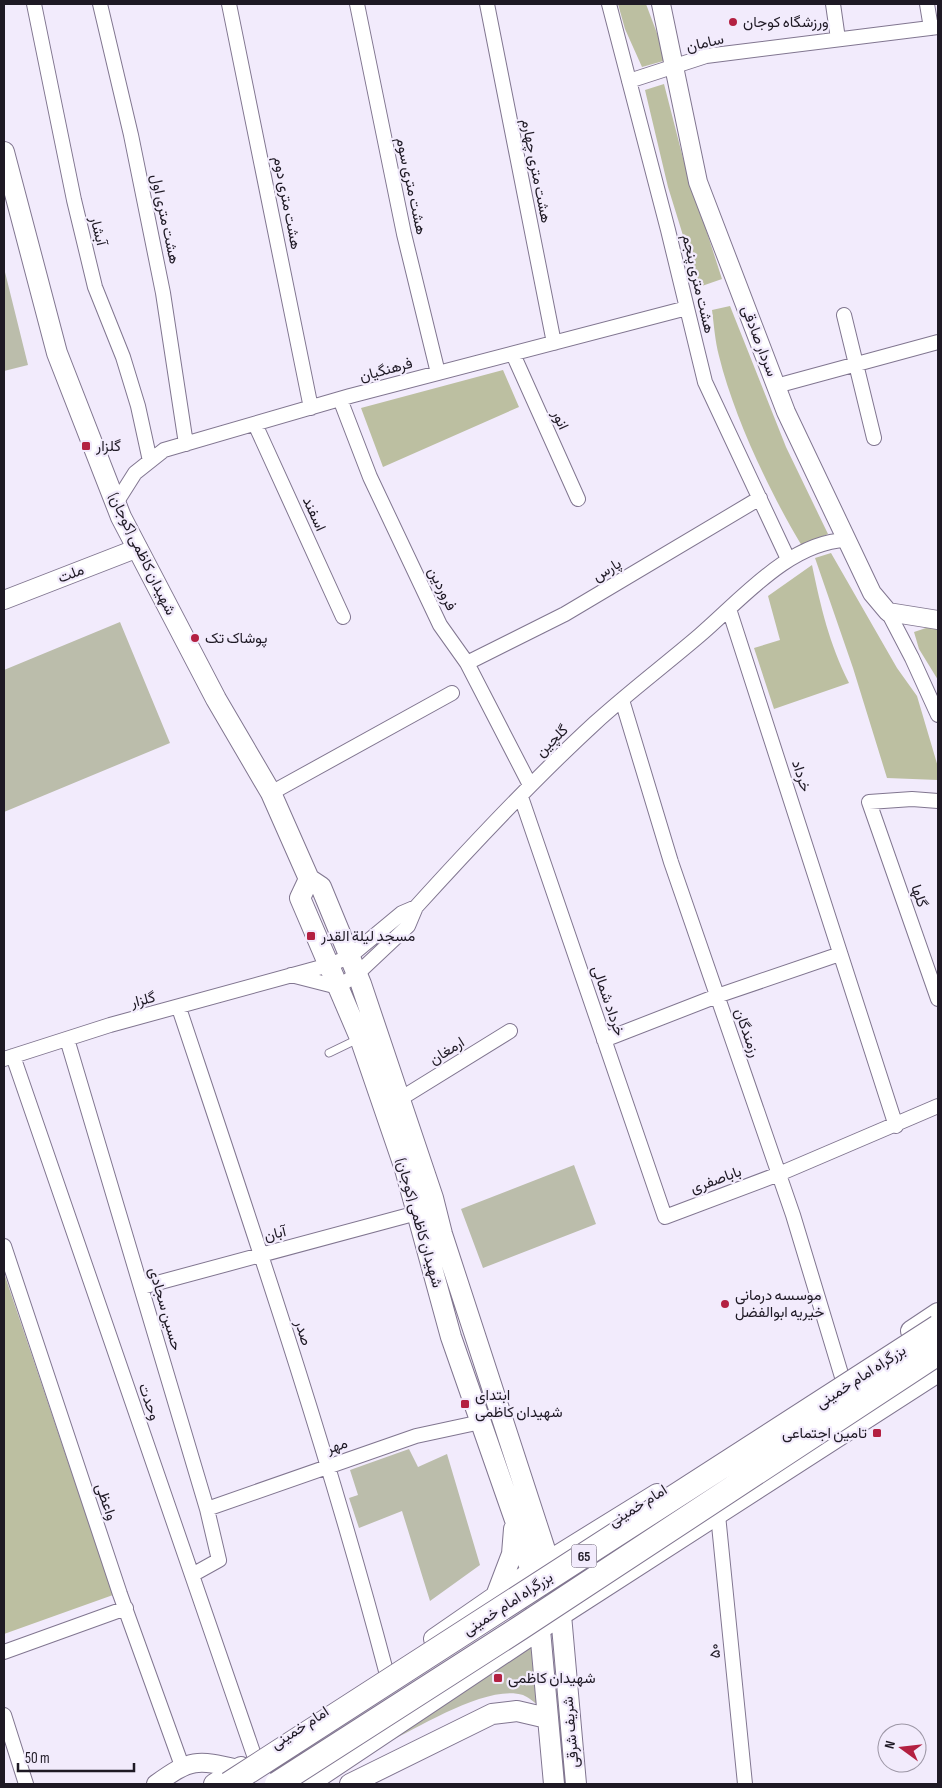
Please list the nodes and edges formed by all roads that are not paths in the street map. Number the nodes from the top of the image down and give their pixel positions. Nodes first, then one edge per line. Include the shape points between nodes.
1 (34, 4) edge
2 (100, 4) edge
3 (229, 4) edge
4 (357, 4) edge
5 (487, 4) edge
6 (609, 4) edge
7 (661, 4) edge
8 (833, 4) edge
9 (927, 4) edge
10 (935, 27) edge
11 (838, 39) junction
12 (673, 68) junction
13 (629, 81) junction
14 (4, 152) edge
15 (687, 308) junction
16 (844, 315) dead end
17 (938, 342) edge
18 (554, 343) junction
19 (513, 354) junction
20 (856, 364) junction
21 (438, 373) junction
22 (776, 386) junction
23 (340, 400) junction
24 (311, 408) junction
25 (256, 424) junction
26 (874, 438) dead end
27 (186, 444) junction
28 (150, 461) junction
29 (760, 498) junction
30 (578, 499) dead end
31 (116, 503) junction
32 (846, 540) junction
33 (138, 548) junction
34 (788, 559) junction
35 (4, 600) edge
36 (729, 610) junction
37 (888, 612) junction
38 (343, 618) dead end
39 (938, 620) edge
40 (467, 663) junction
41 (452, 693) dead end
42 (622, 700) junction
43 (938, 715) edge
44 (530, 785) junction
45 (271, 793) junction
46 (521, 797) junction
47 (938, 801) edge
48 (308, 880) junction
49 (840, 954) junction
50 (329, 965) junction
51 (353, 966) junction
52 (291, 975) junction
53 (338, 987) junction
54 (717, 996) junction
55 (938, 1000) edge
56 (179, 1008) junction
57 (510, 1031) dead end
58 (360, 1038) junction
59 (67, 1039) junction
60 (604, 1040) junction
61 (330, 1053) dead end
62 (8, 1058) edge
63 (400, 1099) junction
64 (938, 1106) edge
65 (896, 1126) junction
66 (778, 1174) junction
67 (417, 1213) junction
68 (665, 1216) joint
69 (4, 1246) edge
70 (261, 1254) junction
71 (142, 1287) junction
72 (938, 1313) edge
73 (938, 1327) edge
74 (938, 1353) edge
75 (938, 1372) edge
76 (842, 1377) junction
77 (481, 1422) junction
78 (328, 1466) junction
79 (207, 1509) junction
80 (718, 1514) junction
81 (515, 1520) junction
82 (549, 1562) junction
83 (531, 1572) junction
84 (192, 1575) junction
85 (496, 1596) junction
86 (126, 1608) junction
87 (561, 1615) junction
88 (540, 1630) junction
89 (4, 1652) edge
90 (386, 1671) junction
91 (4, 1715) edge
92 (547, 1718) junction
93 (255, 1758) junction
94 (182, 1766) junction
95 (233, 1777) edge
96 (26, 1784) edge
97 (156, 1784) edge
98 (214, 1784) edge
99 (277, 1784) edge
100 (308, 1784) edge
101 (350, 1784) edge
102 (554, 1784) edge
103 (576, 1784) edge
104 (745, 1784) edge

1 - 28 street, آبشار via 95,287 126,366
2 - 27 street, هشت متری اول via 163,294
3 - 24 street, هشت متری دوم
4 - 21 street, هشت متری سوم via 404,234
5 - 18 street, هشت متری چهارم
6 - 13 street, هشت متری پنجم
7 - 12 street, سردار صادقی
8 - 11 street
9 - 10 street
10 - 11 street, سامان
11 - 12 street, سامان via 706,56
12 - 13 street, سامان
12 - 22 street, سردار صادقی via 698,182
13 - 15 street, هشت متری پنجم
14 - 31 main road, شهیدان کاظمی (کوجان) via 57,353
15 - 18 street, فرهنگیان
15 - 29 street, هشت متری پنجم via 704,382
16 - 20 street
17 - 20 street
18 - 19 street, فرهنگیان
19 - 21 street, فرهنگیان
19 - 30 street, انور
20 - 22 street
20 - 26 street
21 - 23 street, فرهنگیان
22 - 32 street, سردار صادقی
23 - 24 street, فرهنگیان
23 - 40 street, فروردین via 370,477 440,624
24 - 25 street, فرهنگیان
25 - 27 street, فرهنگیان
25 - 38 street, اسفند
27 - 28 street, فرهنگیان via 164,450
28 - 31 street, فرهنگیان via 135,474
29 - 34 street, هشت متری پنجم
29 - 40 street, پارس via 566,614
31 - 33 main road, شهیدان کاظمی (کوجان)
32 - 34 street, گلچین via 835,540
32 - 37 street, سردار صادقی via 872,593
33 - 35 street, ملت
33 - 45 main road, شهیدان کاظمی (کوجان) via 216,699
34 - 36 street, گلچین
36 - 42 street, گلچین
36 - 49 street, خرداد
37 - 39 street
37 - 43 street
40 - 44 street, فروردین
41 - 45 street
42 - 44 street, گلچین
42 - 54 street, رزمندگان via 671,862
44 - 46 street, گلچین
45 - 48 main road, شهیدان کاظمی (کوجان)
46 - 51 street, گلچین via 497,817 416,907 408,926
46 - 60 street, خرداد شمالی
47 - 55 street, گلها via 869,802
48 - 50 main road, شهیدان کاظمی (کوجان) via 300,898
48 - 51 main road, شهیدان کاظمی (کوجان) via 321,887
49 - 54 street
49 - 65 street, خرداد
50 - 51 street, گلزار
50 - 52 street, گلزار
50 - 53 main road, شهیدان کاظمی (کوجان)
51 - 53 street
51 - 63 main road, شهیدان کاظمی (کوجان)
52 - 53 street
52 - 56 street, گلزار
53 - 58 main road, شهیدان کاظمی (کوجان)
54 - 60 street
54 - 66 street, رزمندگان
56 - 59 street, گلزار
56 - 70 street, صدر
57 - 63 street, ارمغان
58 - 61 lane
58 - 67 main road, شهیدان کاظمی (کوجان)
59 - 62 street, گلزار
59 - 71 street, حسین سجادی
60 - 68 street, خرداد شمالی
62 - 84 street, وحدت
63 - 82 main road, شهیدان کاظمی (کوجان)
64 - 65 street
65 - 66 street
66 - 68 street, باباصفری
66 - 76 street, رزمندگان
67 - 70 street, آبان
67 - 77 main road, شهیدان کاظمی (کوجان) via 451,1338
69 - 86 street, واعظی
70 - 71 street, آبان
70 - 78 street, صدر
71 - 79 street, حسین سجادی
72 - 76 main road, امام خمینی
73 - 95 highway, بزرگراه امام خمینی / 65, bridge
74 - 99 highway, بزرگراه امام خمینی / 65, bridge
75 - 80 main road
76 - 82 main road, امام خمینی
77 - 78 street, مهر via 416,1436
77 - 81 main road, شهیدان کاظمی (کوجان)
78 - 79 street, مهر
78 - 90 street, صدر
79 - 84 street, حسین سجادی via 218,1560
80 - 87 main road
80 - 104 street, ۵۰
81 - 83 main road, شهیدان کاظمی (کوجان)
81 - 85 main road via 512,1554
82 - 83 main road, امام خمینی
82 - 87 main road, شریف شرقی
83 - 85 main road, امام خمینی
83 - 88 main road, شریف شرقی
84 - 93 street, وحدت
85 - 90 main road, امام خمینی
86 - 89 street
86 - 94 street, واعظی
87 - 88 main road
87 - 103 main road, شریف شرقی
88 - 92 main road, شریف شرقی
88 - 100 main road
90 - 93 main road, امام خمینی
91 - 96 street
92 - 101 main road via 517,1712 492,1714
92 - 102 main road, شریف شرقی
93 - 95 main road, امام خمینی
94 - 95 street via 207,1762
94 - 97 street
95 - 98 main road, امام خمینی

